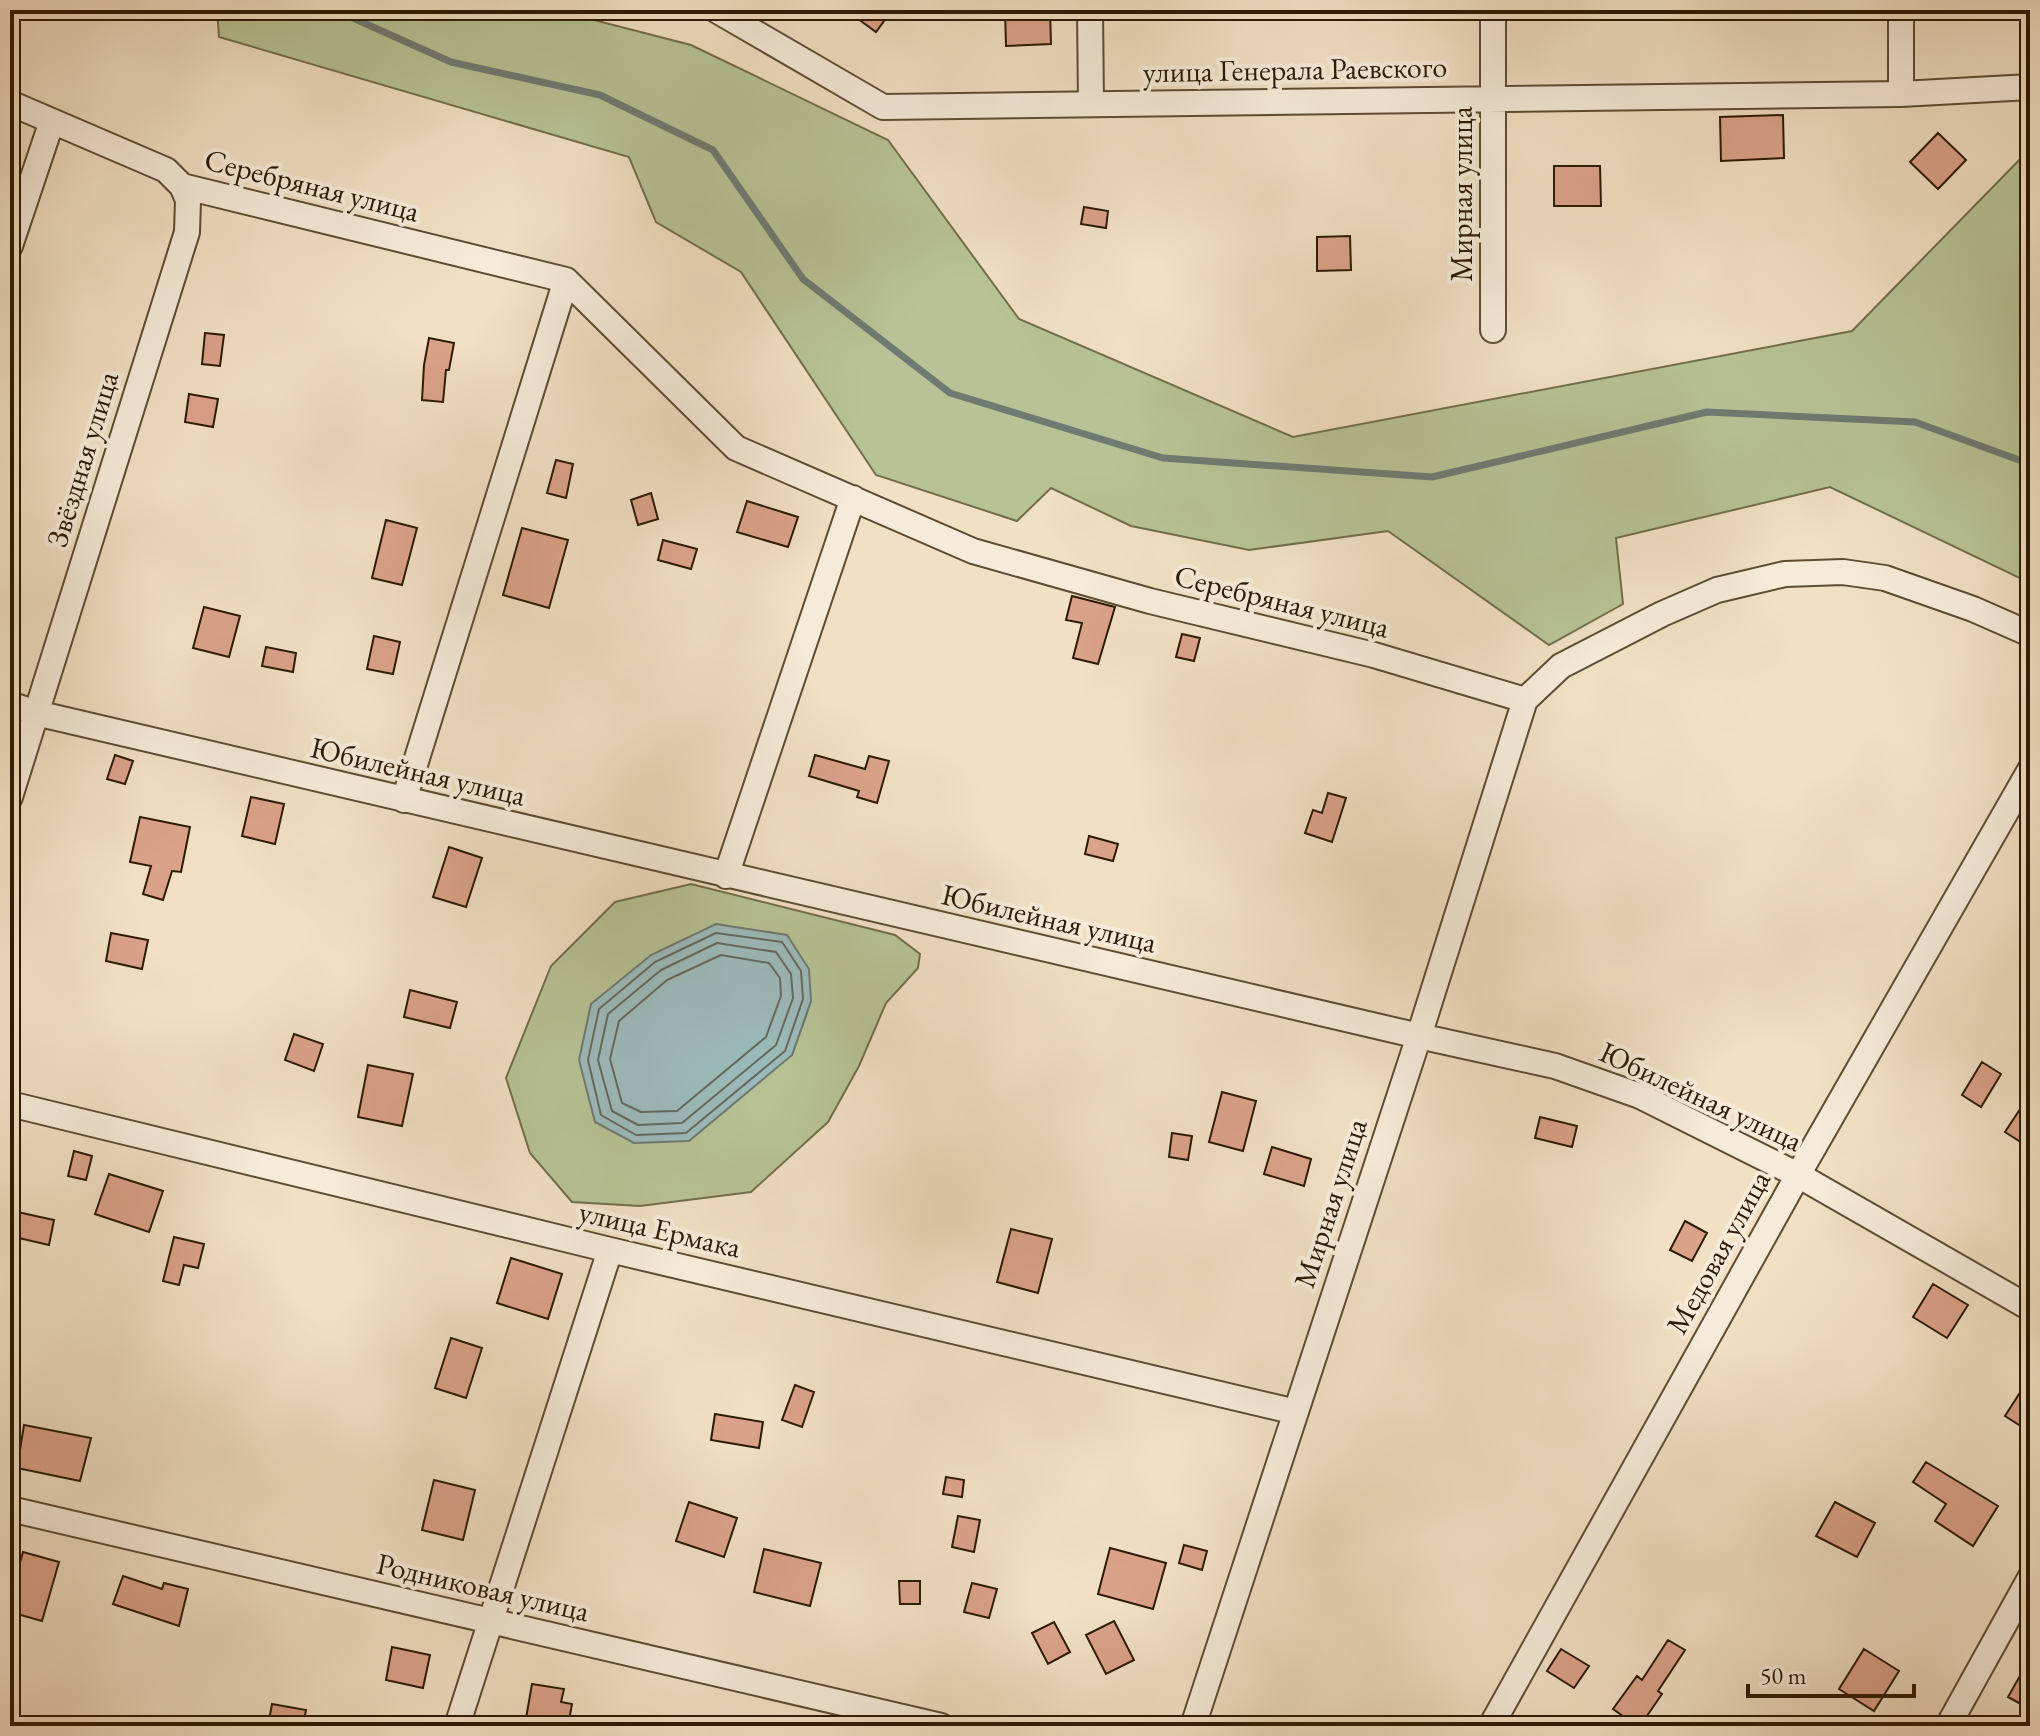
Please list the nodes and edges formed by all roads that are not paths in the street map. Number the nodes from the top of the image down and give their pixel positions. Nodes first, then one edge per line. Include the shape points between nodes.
1 (716, 10) edge
2 (1090, 10) edge
3 (1493, 10) edge
4 (1901, 10) edge
5 (2030, 87) edge
6 (1901, 94) junction
7 (1494, 98) junction
8 (10, 103) edge
9 (1091, 104) junction
10 (52, 121) junction
11 (182, 186) junction
12 (10, 246) edge
13 (566, 280) junction
14 (1493, 330) dead end
15 (853, 498) junction
16 (2030, 634) edge
17 (1525, 700) junction
18 (10, 704) edge
19 (36, 713) junction
20 (2030, 770) edge
21 (10, 797) edge
22 (404, 800) junction
23 (726, 876) junction
24 (1419, 1036) junction
25 (10, 1104) edge
26 (1798, 1175) junction
27 (610, 1250) junction
28 (2030, 1308) edge
29 (1296, 1412) junction
30 (10, 1509) edge
31 (2030, 1578) edge
32 (490, 1621) junction
33 (457, 1726) edge
34 (941, 1726) edge
35 (1193, 1726) edge
36 (1491, 1726) edge
37 (1948, 1726) edge

1 - 9 street, улица Генерала Раевского via 883,107
2 - 9 street
3 - 7 street, Мирная улица
4 - 6 street
5 - 6 street, улица Генерала Раевского
6 - 7 street, улица Генерала Раевского
7 - 9 street, улица Генерала Раевского
7 - 14 street, Мирная улица
8 - 10 street, Серебряная улица
10 - 11 street, Серебряная улица via 166,170
10 - 12 street
11 - 13 street, Серебряная улица
11 - 19 street, Звёздная улица via 188,200 187,232
13 - 15 street, Серебряная улица via 736,448
13 - 22 street
15 - 17 street, Серебряная улица via 973,551 1374,655
15 - 23 street
16 - 17 street via 1885,578 1843,572 1785,574 1717,590 1662,614 1561,666
17 - 24 street, Мирная улица
18 - 19 street, Юбилейная улица
19 - 21 street, Звёздная улица
19 - 22 street, Юбилейная улица
20 - 26 street, Медовая улица
22 - 23 street, Юбилейная улица
23 - 24 street, Юбилейная улица
24 - 26 street, Юбилейная улица via 1555,1066 1640,1096
24 - 29 street, Мирная улица
25 - 27 street, улица Ермака
26 - 28 street, Юбилейная улица
26 - 36 street, Медовая улица
27 - 29 street, улица Ермака
27 - 32 street
29 - 35 street, Мирная улица
30 - 32 street, Родниковая улица
31 - 37 street
32 - 33 street
32 - 34 street, Родниковая улица

